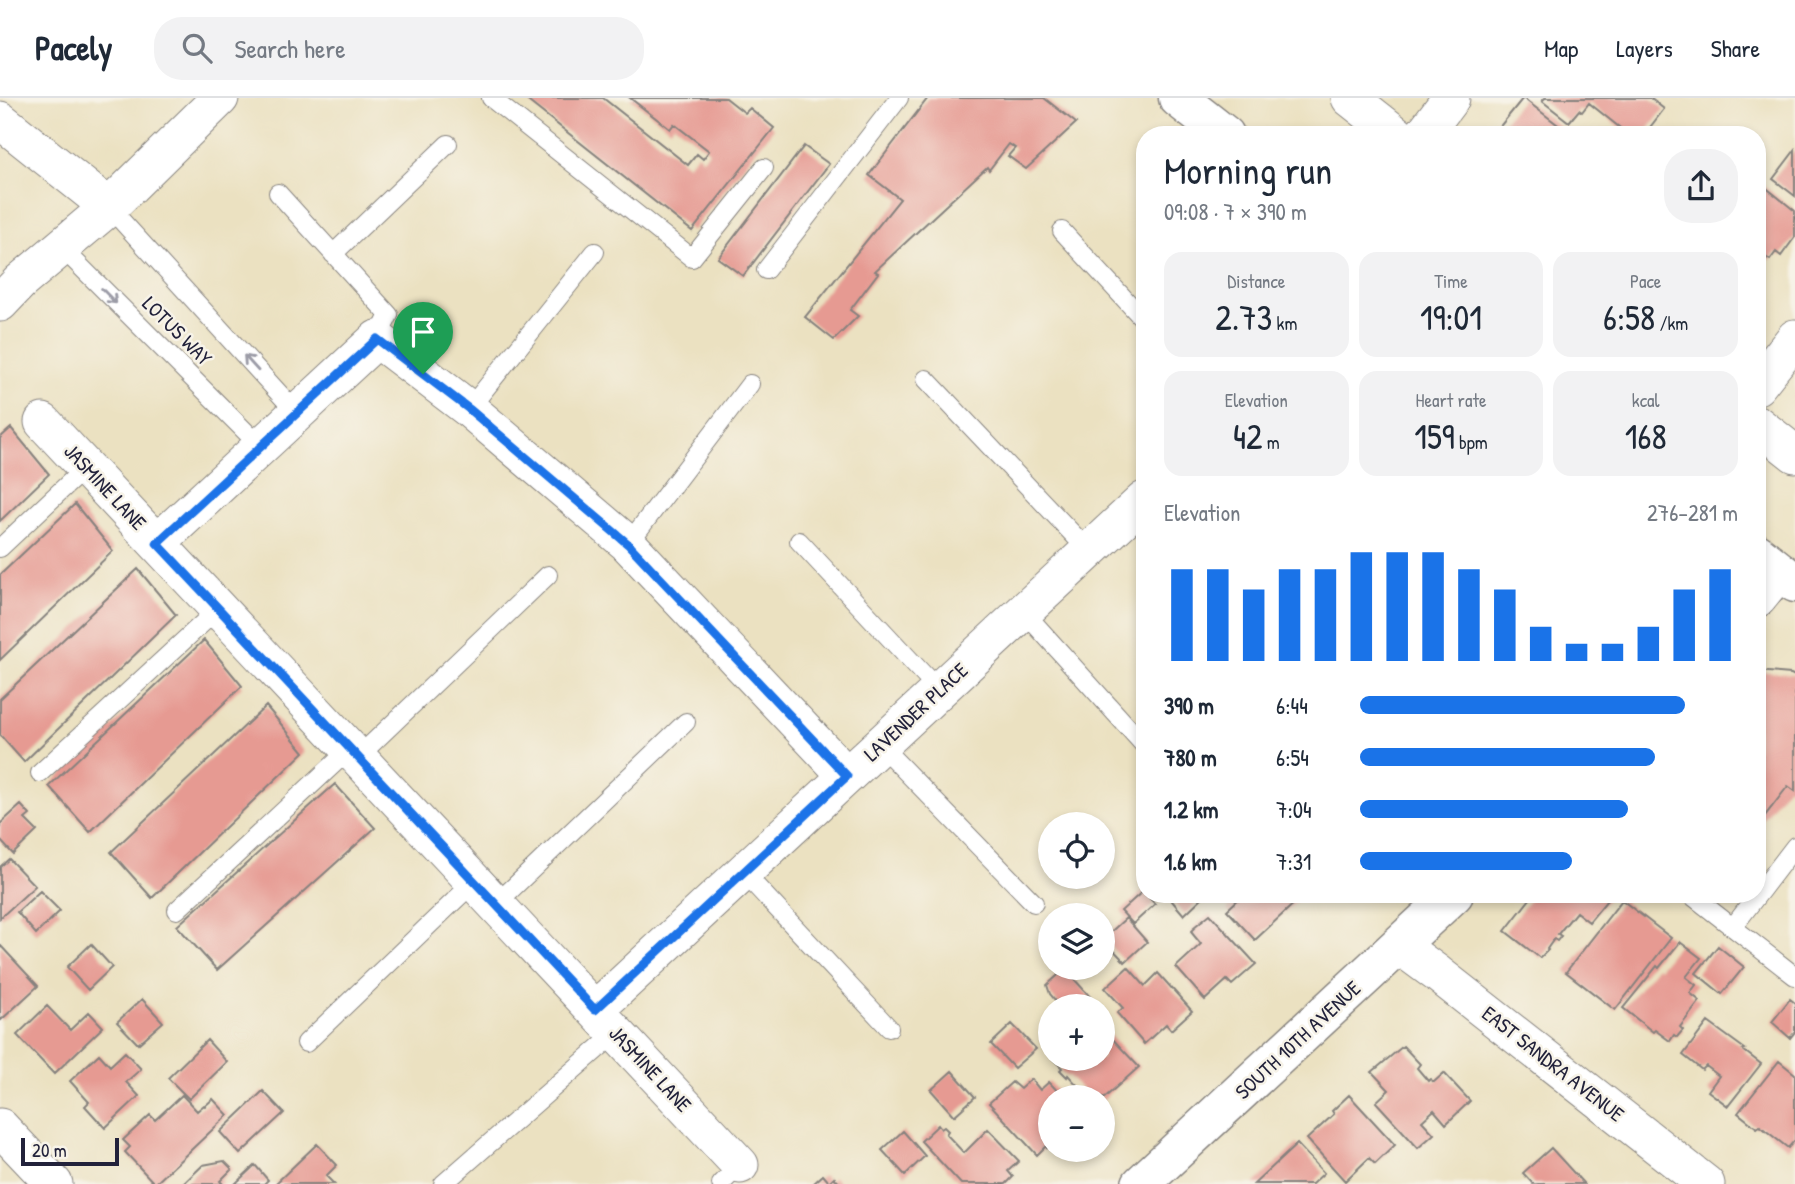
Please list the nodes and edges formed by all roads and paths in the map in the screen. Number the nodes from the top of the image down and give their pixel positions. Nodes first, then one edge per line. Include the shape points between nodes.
1 (220, 98) edge
2 (491, 98) edge
3 (900, 98) edge
4 (1178, 98) edge
5 (1350, 98) edge
6 (1451, 98) edge
7 (0, 120) edge
8 (1214, 126) edge
9 (1386, 126) edge
10 (1430, 126) edge
11 (448, 144) dead end
12 (764, 168) dead end
13 (278, 193) dead end
14 (109, 207) junction
15 (1062, 231) dead end
16 (61, 247) junction
17 (595, 252) dead end
18 (333, 254) junction
19 (766, 270) dead end
20 (0, 303) edge
21 (1136, 311) edge
22 (1795, 338) edge
23 (377, 339) junction
24 (1766, 375) edge
25 (926, 379) dead end
26 (750, 384) dead end
27 (469, 409) junction
28 (297, 413) junction
29 (43, 422) dead end
30 (1766, 431) edge
31 (261, 447) junction
32 (1795, 454) edge
33 (86, 467) junction
34 (1136, 507) edge
35 (799, 541) dead end
36 (157, 543) junction
37 (628, 544) junction
38 (0, 548) edge
39 (1089, 551) junction
40 (548, 575) dead end
41 (218, 609) junction
42 (1024, 612) junction
43 (939, 691) junction
44 (686, 722) dead end
45 (1136, 736) edge
46 (880, 745) junction
47 (354, 753) junction
48 (40, 773) dead end
49 (847, 776) junction
50 (1795, 846) edge
51 (743, 872) junction
52 (1766, 884) edge
53 (485, 893) junction
54 (1034, 903) dead end
55 (1445, 903) edge
56 (1701, 903) edge
57 (1752, 903) edge
58 (177, 910) dead end
59 (1733, 928) junction
60 (1400, 946) junction
61 (1795, 976) edge
62 (605, 1022) junction
63 (889, 1028) dead end
64 (306, 1043) dead end
65 (0, 1127) edge
66 (730, 1175) edge
67 (54, 1184) edge
68 (443, 1184) edge
69 (1141, 1184) edge
70 (1706, 1184) edge

1 - 14 street
2 - 12 lane via 692,258
3 - 19 lane
4 - 8 street
5 - 9 street
6 - 10 street
7 - 14 street
11 - 18 lane
13 - 18 lane
14 - 16 street
28 -> 14 lane, LOTUS WAY
15 - 21 lane
16 - 20 street
16 -> 31 lane, LOTUS WAY
17 - 27 lane
18 - 23 lane via 389,316
22 - 24 street
23 - 27 street
23 - 28 street
25 - 39 lane
26 - 37 lane
27 - 37 street
28 - 31 street
29 - 33 street, JASMINE LANE
30 - 32 street
31 - 36 street
33 - 36 street, JASMINE LANE
33 - 38 lane
34 - 39 street, LAVENDER PLACE
35 - 43 lane
36 - 41 street, JASMINE LANE
37 - 49 street
39 - 42 street, LAVENDER PLACE
40 - 47 lane
41 - 47 street, JASMINE LANE
41 - 48 lane
42 - 43 street, LAVENDER PLACE
42 - 45 lane
43 - 46 street, LAVENDER PLACE
44 - 53 lane
46 - 49 street, LAVENDER PLACE
46 - 54 lane
47 - 53 street, JASMINE LANE
47 - 58 lane
49 - 51 street, LAVENDER PLACE
50 - 52 lane
51 - 62 street, LAVENDER PLACE
51 - 63 lane
53 - 62 street, JASMINE LANE
53 - 64 lane
55 - 60 street, SOUTH 10TH AVENUE
56 - 59 lane
57 - 59 lane
59 - 61 lane
60 - 69 street, SOUTH 10TH AVENUE
60 - 70 street, EAST SANDRA AVENUE
62 - 66 street, JASMINE LANE
62 - 68 lane
65 - 67 street

